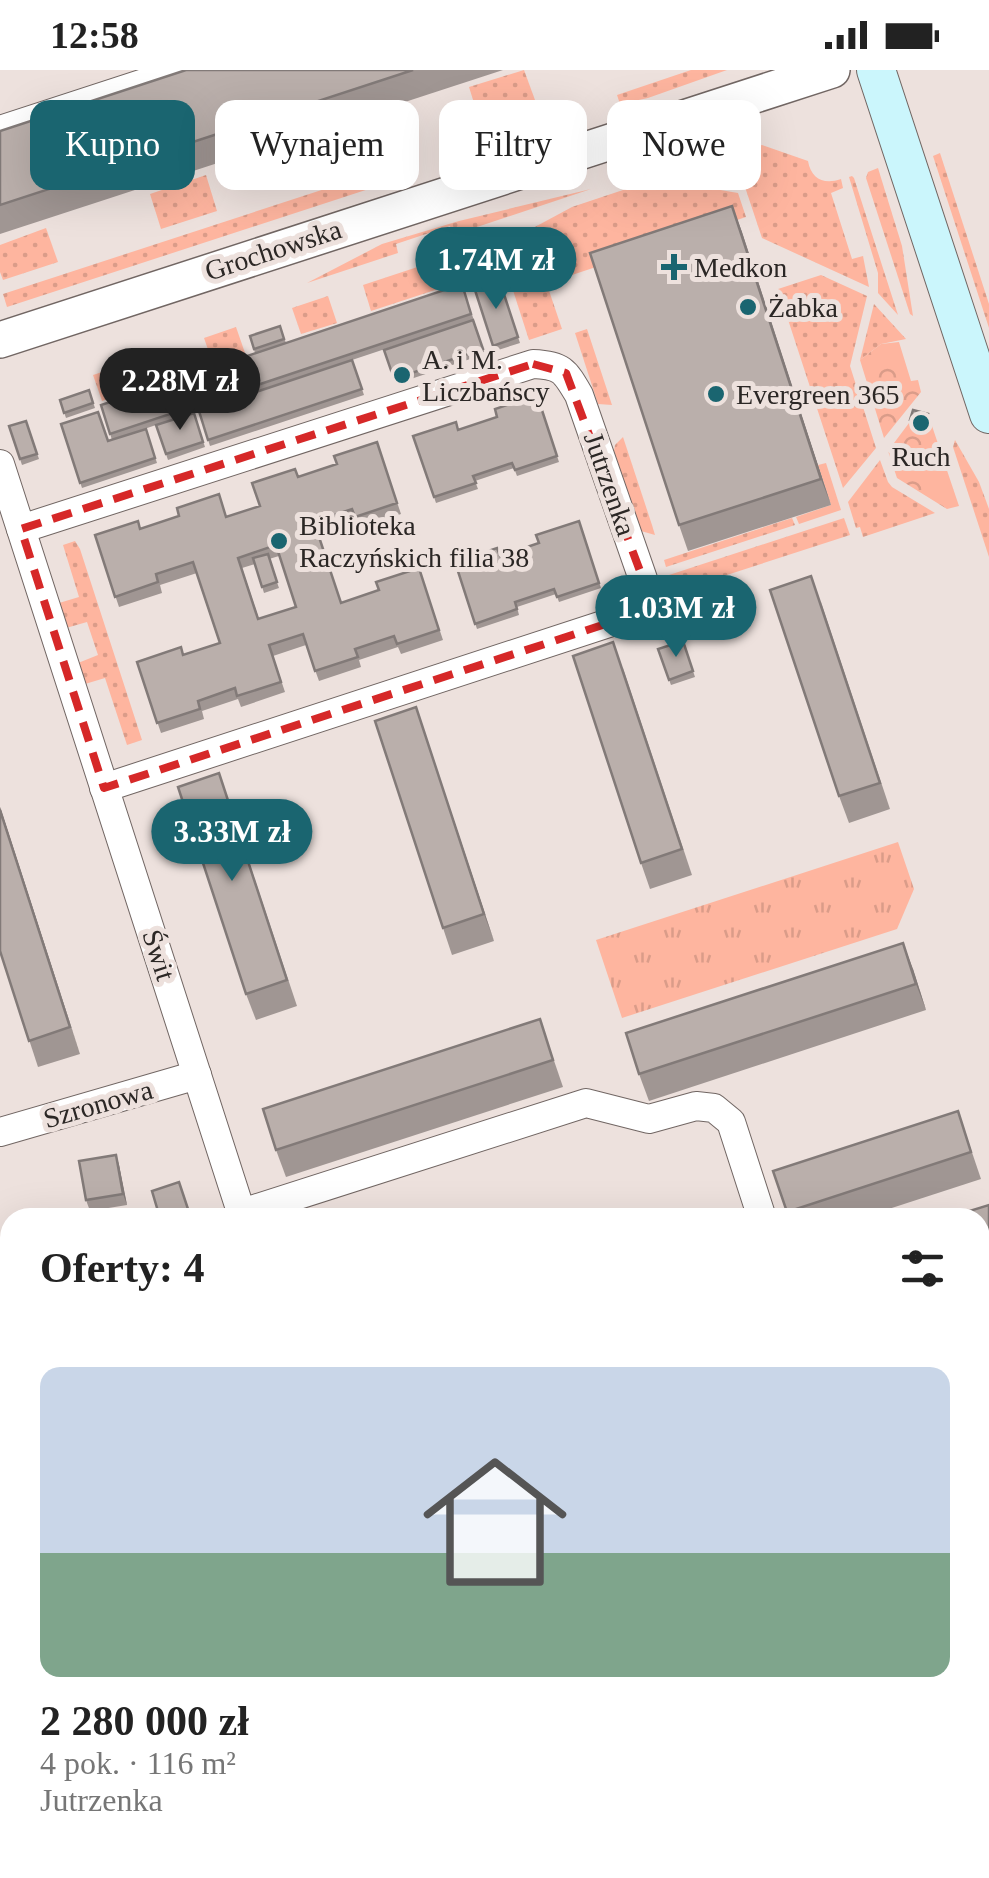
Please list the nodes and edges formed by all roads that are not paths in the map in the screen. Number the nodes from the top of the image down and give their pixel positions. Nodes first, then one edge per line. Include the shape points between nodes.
1 (184, 70) edge
2 (832, 70) edge
3 (876, 70) edge
4 (0, 130) edge
5 (0, 340) edge
6 (989, 414) edge
7 (0, 464) edge
8 (22, 529) junction
9 (104, 788) junction
10 (197, 1075) junction
11 (0, 1132) edge
12 (240, 1208) edge
13 (264, 1208) edge
14 (759, 1208) edge

1 - 4 street
2 - 5 street, Grochowska
3 - 6 main road
7 - 8 street, Świt
8 - 9 street, Świt
8 - 9 street, Jutrzenka via 533,364 552,364 579,395 643,579 640,603 618,620
9 - 10 street, Świt
10 - 11 street, Szronowa
10 - 12 street, Świt
13 - 14 street via 586,1103 649,1120 696,1106 714,1108 730,1122

